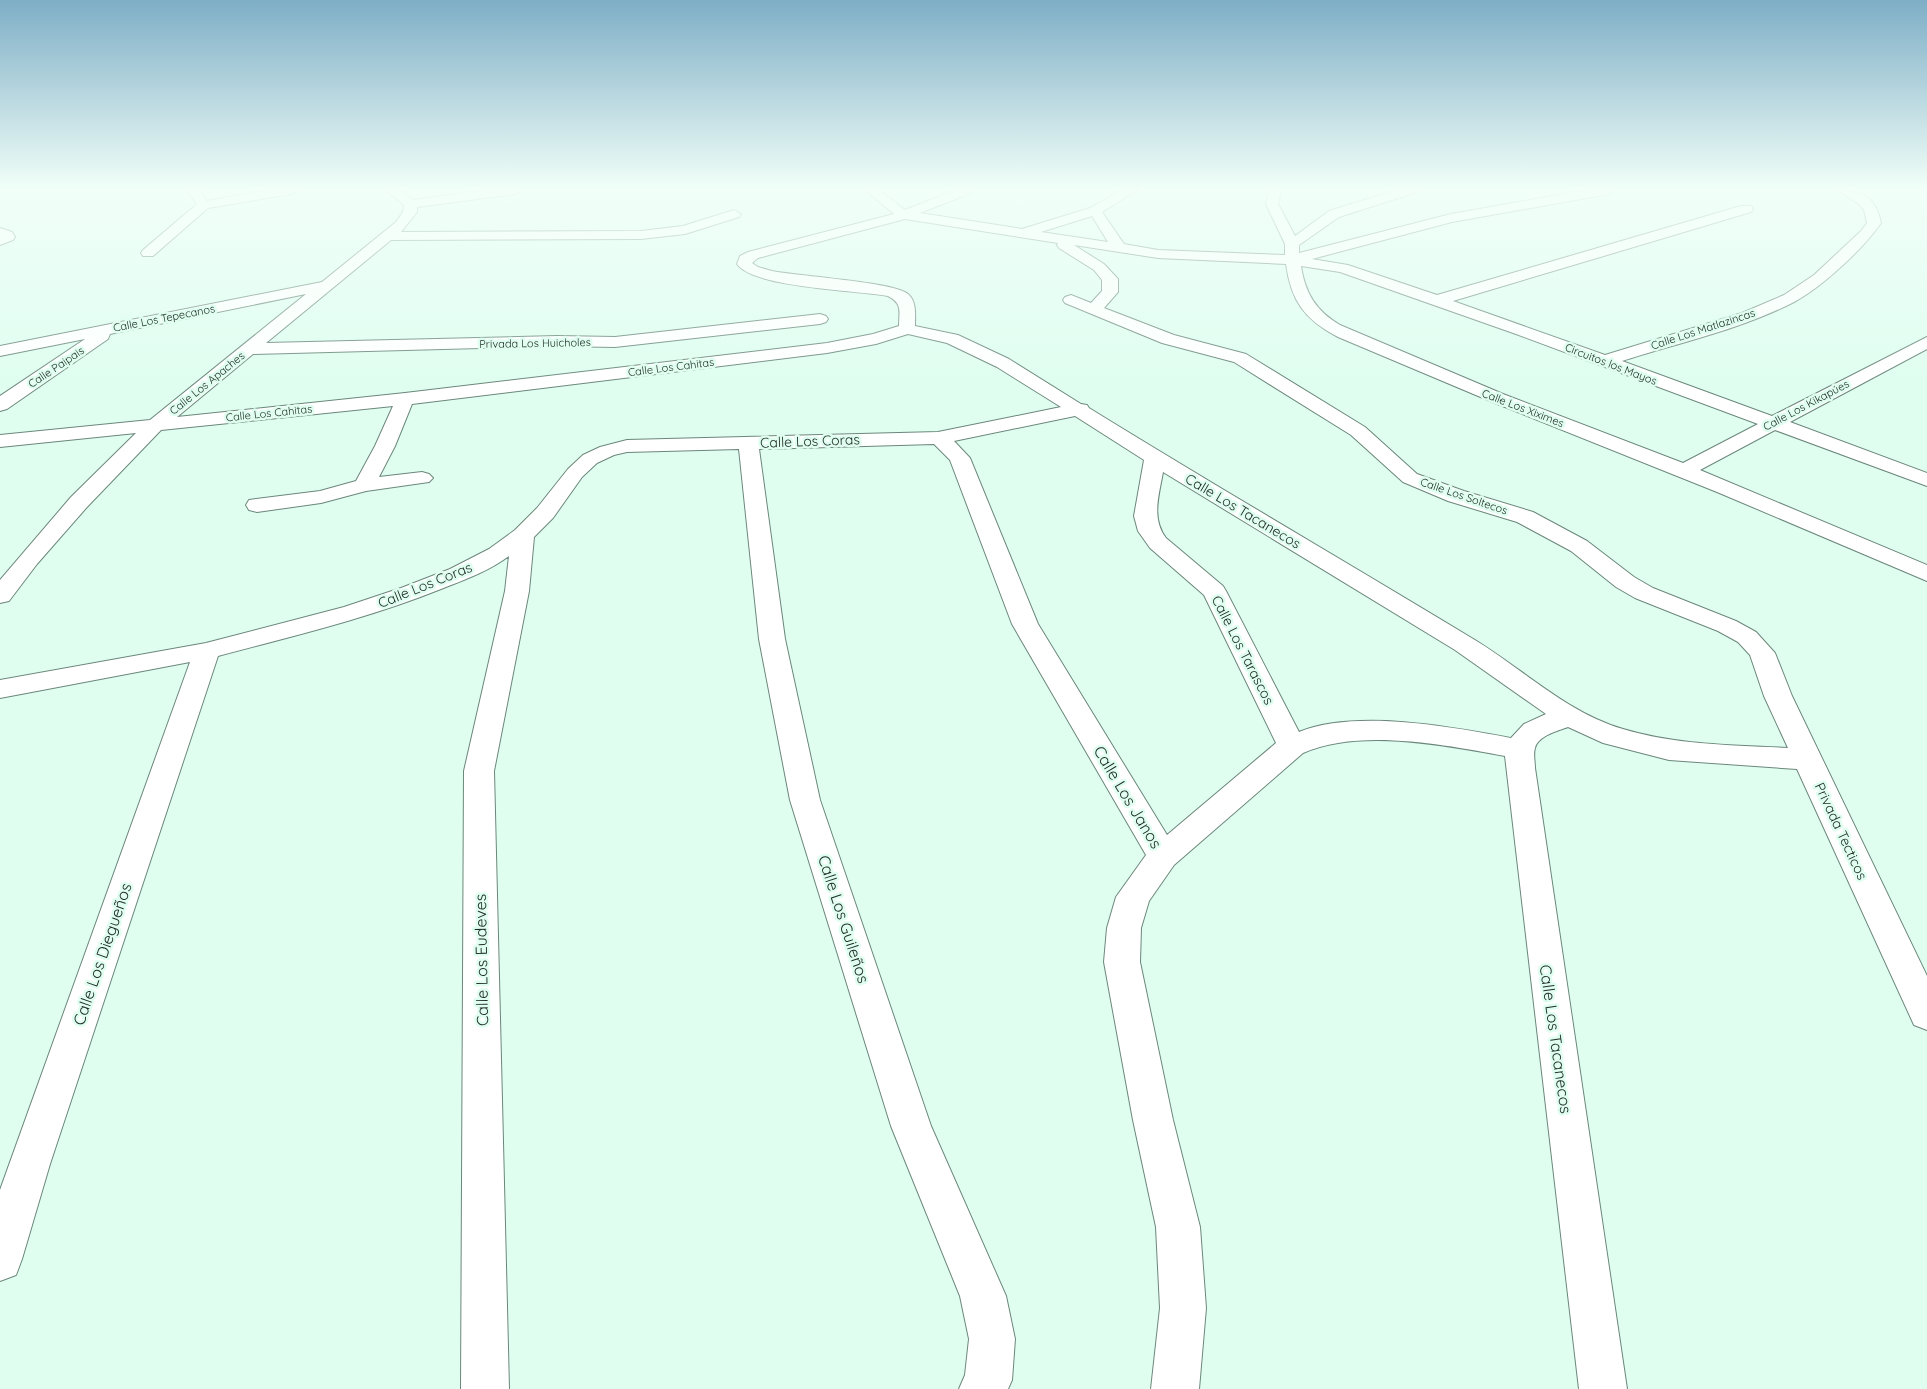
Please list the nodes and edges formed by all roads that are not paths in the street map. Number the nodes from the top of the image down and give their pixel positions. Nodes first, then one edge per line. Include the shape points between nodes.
1 (366, 255) edge
2 (753, 255) edge
3 (1081, 255) edge
4 (1169, 255) edge
5 (1212, 255) edge
6 (1293, 255) edge
7 (1298, 255) edge
8 (1591, 255) edge
9 (1844, 255) edge
10 (328, 285) junction
11 (1071, 300) dead end
12 (1439, 300) junction
13 (1091, 309) junction
14 (820, 319) dead end
15 (112, 329) junction
16 (908, 329) junction
17 (1927, 342) edge
18 (250, 349) junction
19 (0, 351) edge
20 (1604, 361) junction
21 (405, 398) junction
22 (0, 405) edge
23 (1080, 410) junction
24 (1771, 423) junction
25 (154, 426) junction
26 (938, 438) junction
27 (0, 441) edge
28 (748, 443) junction
29 (1155, 458) junction
30 (1684, 470) junction
31 (422, 478) dead end
32 (1927, 480) edge
33 (364, 485) junction
34 (257, 505) dead end
35 (523, 535) junction
36 (1927, 574) edge
37 (0, 596) edge
38 (1758, 646) joint
39 (207, 651) junction
40 (0, 689) edge
41 (1569, 717) junction
42 (1292, 747) junction
43 (1520, 749) junction
44 (1807, 759) junction
45 (1163, 856) junction
46 (1927, 1014) edge
47 (0, 1259) edge
48 (985, 1384) edge
49 (485, 1389) edge
50 (1175, 1389) edge
51 (1603, 1389) edge

1 - 10 street, Calle Los Apaches
2 - 16 street via 745,259 744,264 756,273 892,292 907,304
3 - 13 street via 1099,267 1110,280 1110,292
4 - 5 street
6 - 30 street, Calle Los Xiximes via 1308,308 1338,329 1517,407
7 - 12 street, Circuitos los Mayos
8 - 12 street
9 - 20 street, Calle Los Matlazincas via 1819,278 1790,298 1748,316
10 - 15 street, Calle Los Tepecanos
10 - 18 street, Calle Los Apaches
11 - 13 street, Calle Los Soltecos
12 - 20 street, Circuitos los Mayos
13 - 38 street, Calle Los Soltecos via 1168,339 1240,358 1358,431 1410,478 1526,517 1579,546 1644,593 1727,626
14 - 18 street, Privada Los Huicholes via 616,342
15 - 19 street, Calle Los Tepecanos
15 - 22 street, Calle Paipais
16 - 21 street, Calle Los Cahitas via 827,348
16 - 23 street, Calle Los Tacanecos via 952,339 1003,363
17 - 24 street, Calle Los Kikapúes
18 - 25 street, Calle Los Apaches
20 - 24 street, Circuitos los Mayos
21 - 25 street, Calle Los Cahitas
21 - 33 street
23 - 26 street, Calle Los Coras
23 - 29 street, Calle Los Tacanecos
24 - 30 street, Calle Los Kikapúes
24 - 32 street, Circuitos los Mayos
25 - 27 street, Calle Los Cahitas
25 - 37 street, Calle Los Apaches via 78,502
26 - 28 street, Calle Los Coras
26 - 45 street, Calle Los Janos via 960,458 1025,624
28 - 35 street, Calle Los Coras via 627,446 607,451 590,459 575,473 545,514
28 - 48 street, Calle Los Guileños via 772,640 805,800 911,1126 983,1296 992,1339
29 - 41 street, Calle Los Tacanecos via 1464,644
29 - 42 street, Calle Los Tarascos via 1145,516 1149,531 1158,543 1214,591
30 - 36 street, Calle Los Xiximes
31 - 33 street
33 - 34 street via 320,497
35 - 39 street, Calle Los Coras via 497,554 410,593 353,612
35 - 49 street, Calle Los Eudeves via 517,591 479,771
38 - 44 street, Privada Tecticos
39 - 40 street, Calle Los Coras
39 - 47 street, Calle Los Diegueños via 29,1164
41 - 43 street via 1527,736
41 - 44 street, Calle Los Tacanecos via 1613,736 1669,750
42 - 43 street via 1322,735 1369,732 1458,738
42 - 45 street
43 - 51 street, Calle Los Tacanecos
44 - 46 street, Privada Tecticos
45 - 50 street, Calle Los Janos via 1133,897 1124,928 1122,962 1178,1227 1183,1308

